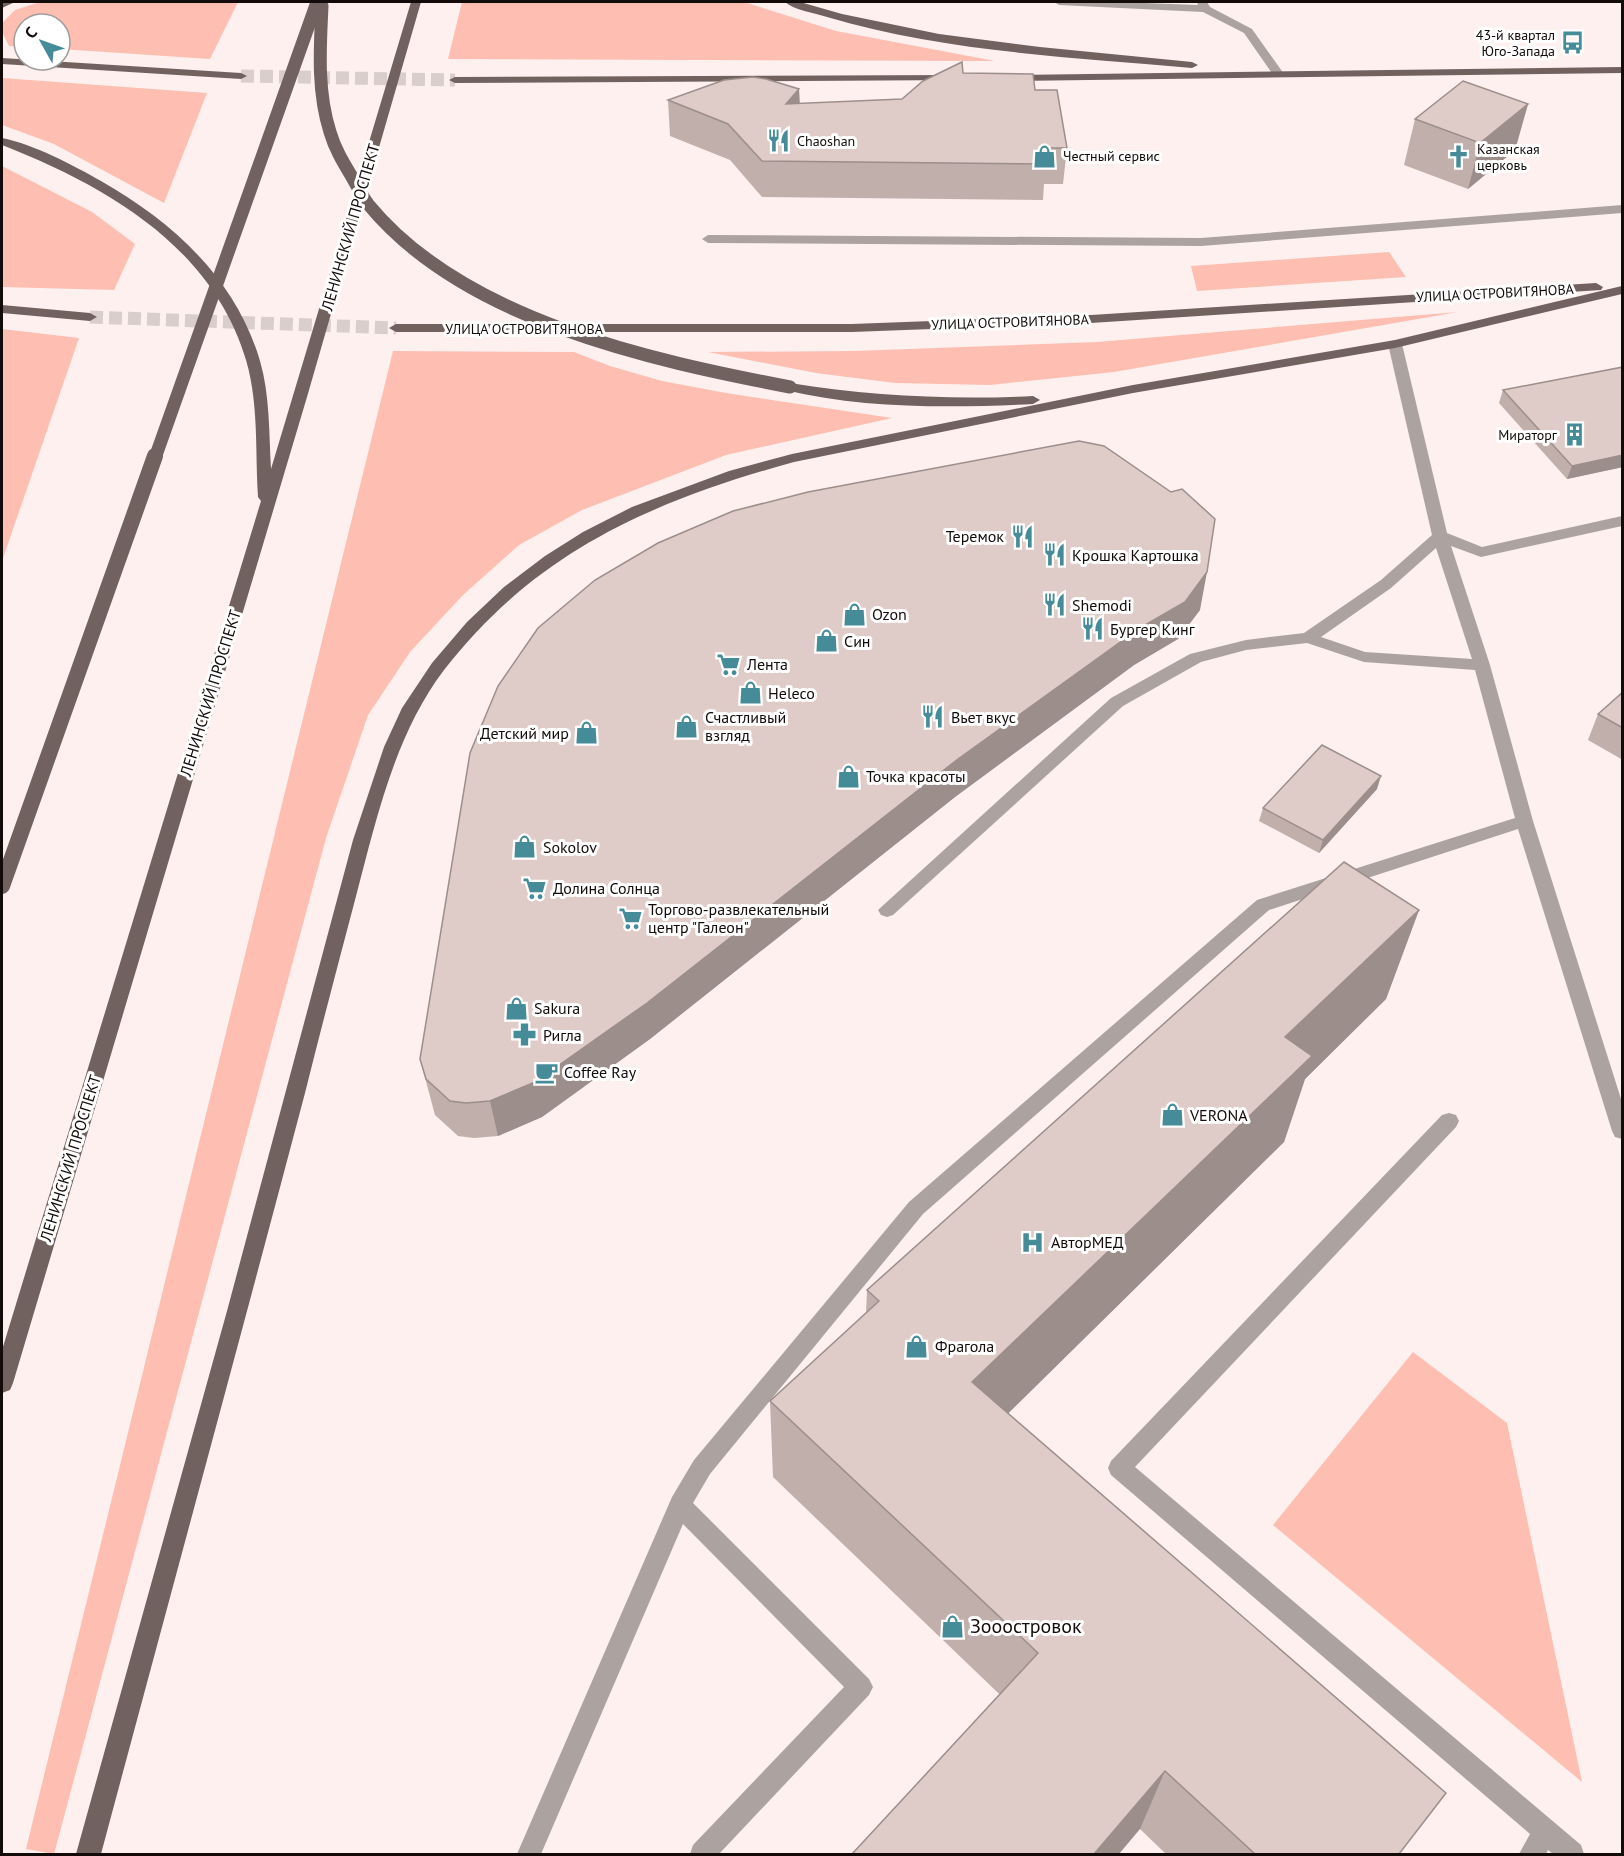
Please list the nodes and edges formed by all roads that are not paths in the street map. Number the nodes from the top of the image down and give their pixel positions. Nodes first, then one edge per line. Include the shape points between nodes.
1 (10, 2) edge
2 (318, 2) edge
3 (322, 2) edge
4 (416, 2) edge
5 (790, 2) edge
6 (1059, 2) edge
7 (2, 5) edge
8 (1204, 5) edge
9 (72, 65) edge
10 (1623, 70) edge
11 (1278, 74) junction
12 (242, 76) tunnel mouth
13 (965, 78) edge
14 (1001, 78) edge
15 (455, 80) tunnel mouth
16 (2, 141) edge
17 (1623, 209) edge
18 (708, 239) dead end
19 (1623, 288) edge
20 (2, 309) edge
21 (90, 317) tunnel mouth
22 (396, 328) tunnel mouth
23 (1395, 344) junction
24 (1133, 389) junction
25 (266, 508) junction
26 (1623, 521) edge
27 (1440, 536) junction
28 (1308, 638) junction
29 (1482, 665) junction
30 (1524, 821) junction
31 (2, 886) edge
32 (887, 910) dead end
33 (1449, 1121) dead end
34 (1623, 1131) edge
35 (2, 1383) edge
36 (680, 1505) junction
37 (1546, 1832) junction
38 (88, 1854) edge
39 (529, 1854) edge
40 (702, 1854) edge
41 (1531, 1854) edge
42 (1572, 1854) edge

1 - 7 main road
2 - 31 main road, bridge
3 - 24 main road, bridge via 318,73 324,112 336,149 357,192 396,235 447,272 504,303 569,333 700,370 790,387 878,399 981,403
4 - 25 main road, ЛЕНИНСКИЙ ПРОСПЕКТ
5 - 11 main road via 874,25 970,43
6 - 8 lane
8 - 11 lane via 1248,31
9 - 12 main road
10 - 11 main road
11 - 14 main road
13 - 15 main road
16 - 25 main road via 53,162 133,206 188,251 215,281 239,323 253,360
17 - 18 lane via 1201,242
19 - 22 main road, УЛИЦА ОСТРОВИТЯНОВА via 1102,319 900,326 674,330
19 - 23 main road
20 - 21 main road
23 - 24 main road
23 - 27 lane
24 - 38 main road via 792,458 734,474 637,510 550,559 509,591 438,667 410,708 392,747 362,840
25 - 35 main road, ЛЕНИНСКИЙ ПРОСПЕКТ
26 - 27 lane via 1481,552
27 - 28 lane via 1386,584
27 - 29 lane
28 - 29 lane via 1364,657
28 - 32 lane via 1246,645 1196,658 1117,702
29 - 30 lane
30 - 34 lane
30 - 36 lane via 1263,905 916,1208 702,1467
33 - 37 lane via 1119,1468
36 - 39 lane
36 - 40 lane via 861,1687
37 - 41 lane
37 - 42 lane

